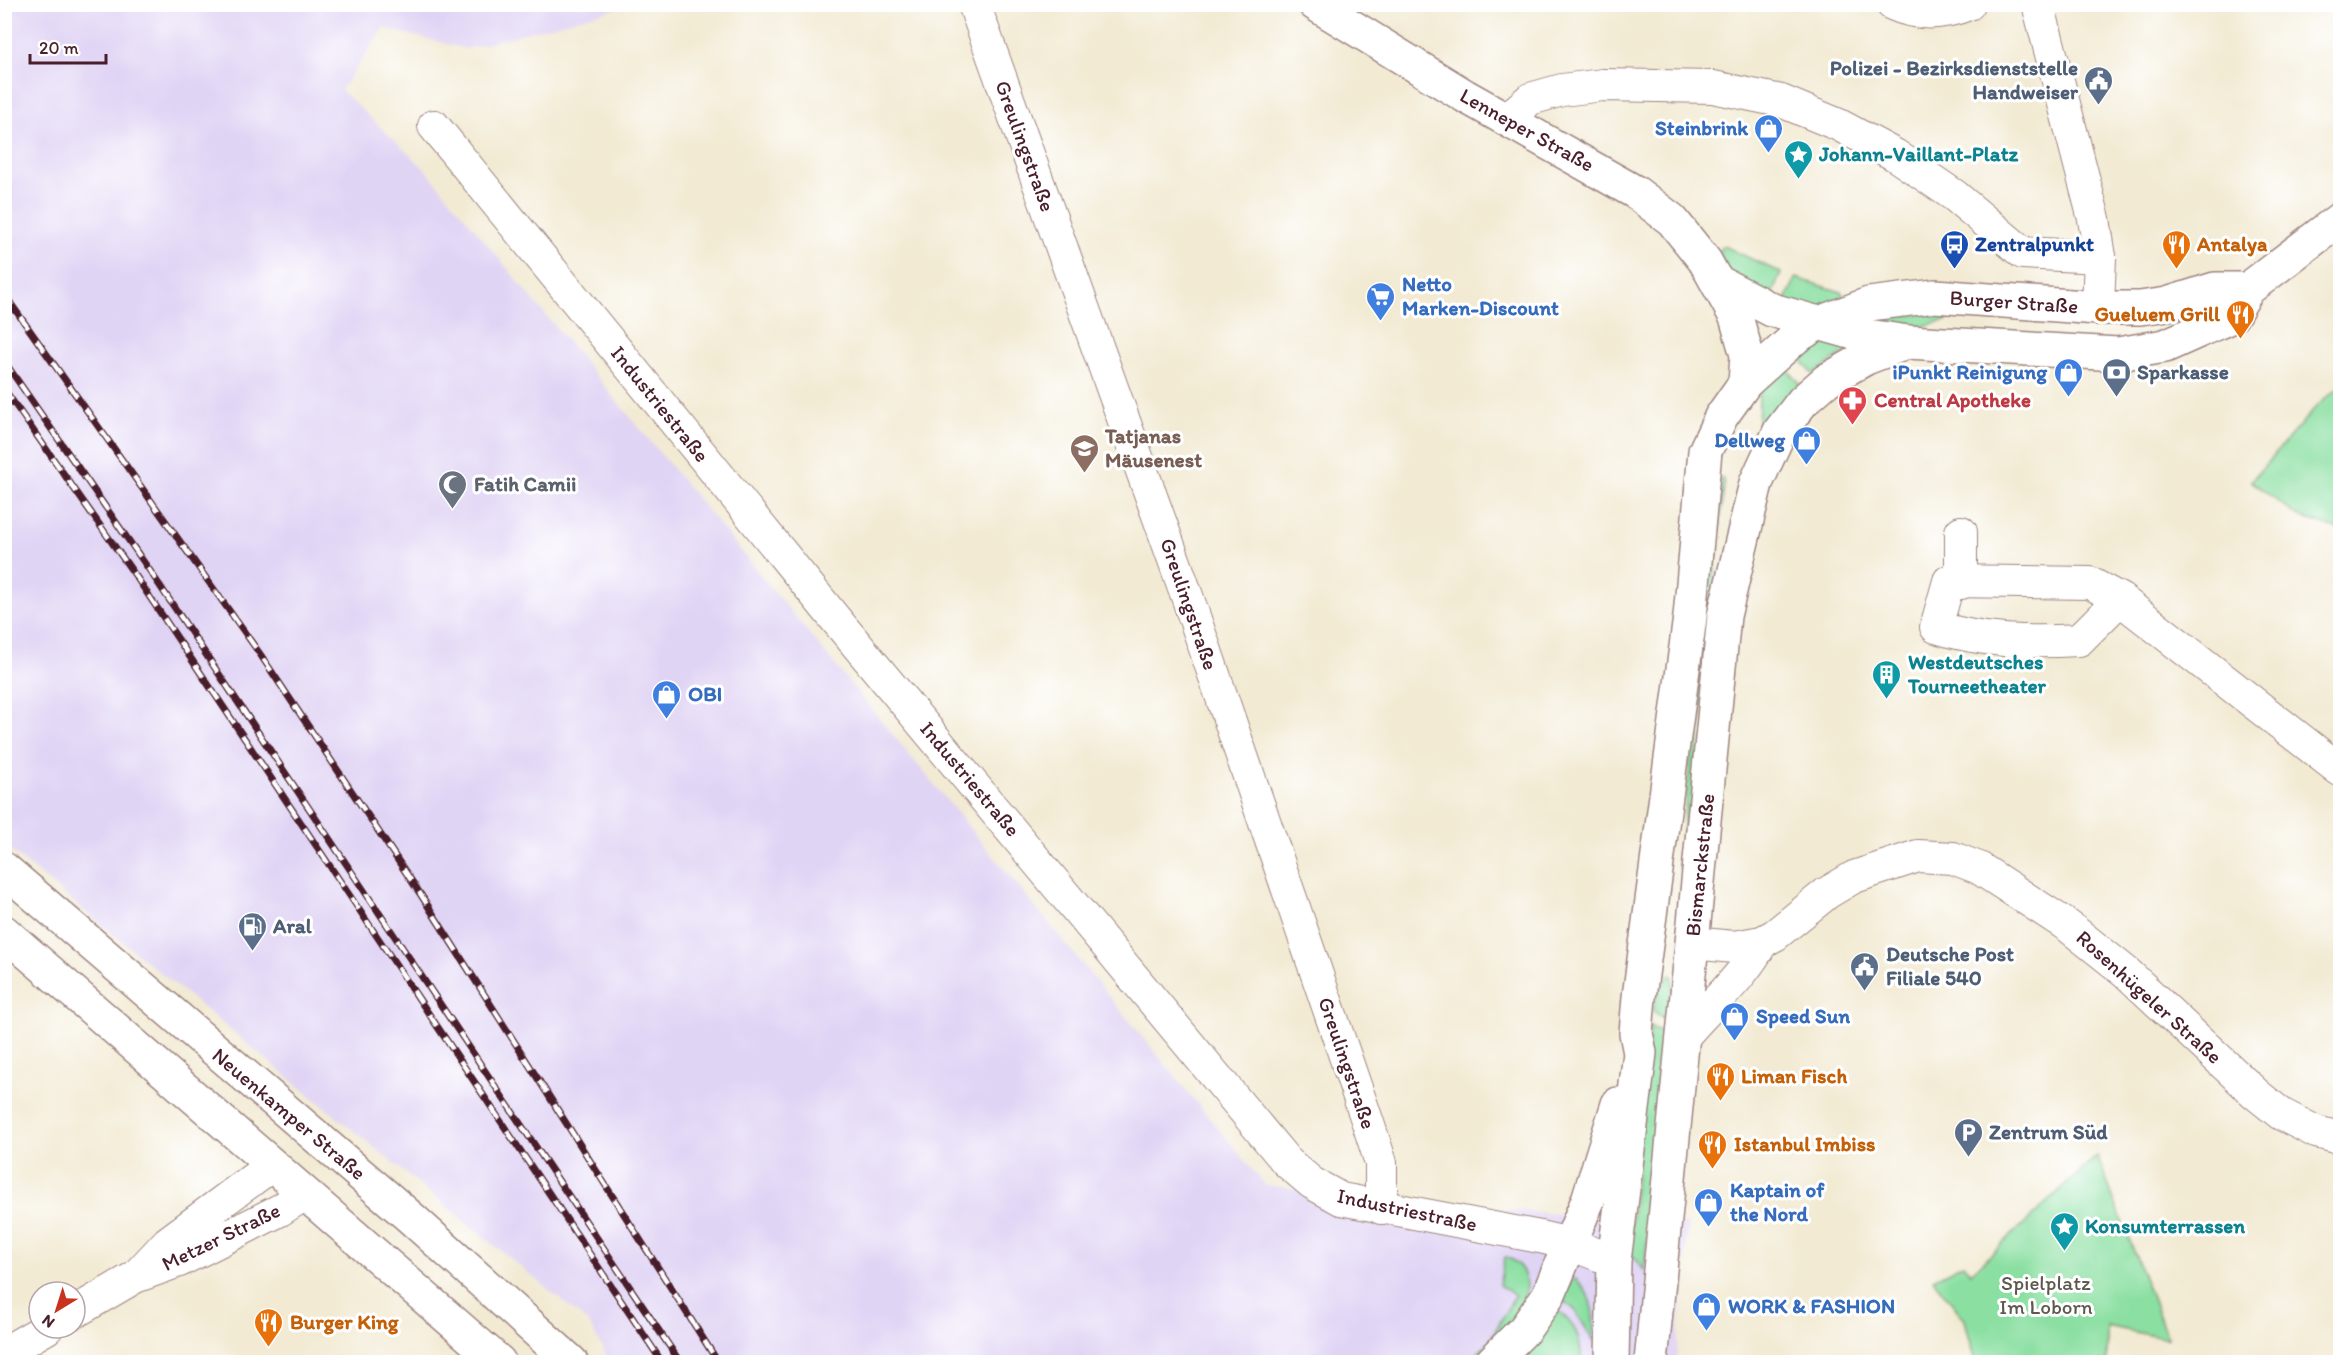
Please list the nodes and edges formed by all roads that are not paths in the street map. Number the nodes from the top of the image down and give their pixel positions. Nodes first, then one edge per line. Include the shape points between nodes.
1 (974, 4) edge
2 (1315, 4) edge
3 (1892, 4) edge
4 (1969, 4) edge
5 (2038, 4) edge
6 (1506, 119) junction
7 (434, 126) dead end
8 (2340, 219) edge
9 (2100, 257) junction
10 (1718, 282) junction
11 (2248, 289) junction
12 (2098, 308) junction
13 (1818, 324) junction
14 (1908, 342) junction
15 (1974, 345) junction
16 (1780, 350) joint
17 (1745, 383) junction
18 (1960, 532) dead end
19 (1961, 583) junction
20 (2120, 599) junction
21 (2340, 770) edge
22 (4, 869) edge
23 (4, 932) edge
24 (1646, 937) junction
25 (1762, 942) junction
26 (1692, 943) junction
27 (1636, 1033) junction
28 (1684, 1036) junction
29 (314, 1136) junction
30 (2340, 1138) edge
31 (343, 1161) junction
32 (272, 1166) junction
33 (305, 1194) junction
34 (1381, 1208) junction
35 (1570, 1245) junction
36 (1614, 1261) junction
37 (135, 1277) junction
38 (87, 1305) edge
39 (27, 1340) edge
40 (4, 1353) edge
41 (499, 1362) edge
42 (571, 1362) edge
43 (1492, 1362) edge
44 (1612, 1362) edge
45 (1644, 1362) edge
46 (1650, 1362) edge

1 - 34 street, Greulingstraße via 1187,596 1368,1123 1381,1163
2 - 6 main road, Lenneper Straße
3 - 4 street via 1922,14 1952,11
5 - 9 street via 2094,219
6 - 9 street via 1530,99 1603,85 1713,87 1771,99 1816,115 1895,155 1955,196 2023,253
6 - 10 main road, Lenneper Straße via 1600,171 1672,220
7 - 34 street, Industriestraße via 1272,1147 1324,1191
8 - 11 main road
9 - 12 street
10 - 13 main road, Lenneper Straße via 1772,310
10 - 17 main road, Lenneper Straße via 1743,336 1747,355
11 - 12 main road, Burger Straße via 2215,289 2155,307
11 - 15 main road via 2232,316 2155,349 2091,354
12 - 13 main road, Burger Straße via 1935,296 1869,304
12 - 15 main road via 2093,318 2069,332 1996,330
13 - 14 main road
13 - 16 main road, Burger Straße
14 - 15 main road
14 - 26 main road, Bismarckstraße via 1866,358 1815,390 1780,430 1756,483 1724,616
16 - 17 main road, Bismarckstraße
17 - 24 main road, Bismarckstraße via 1720,417 1706,451 1687,639
18 - 19 street
19 - 20 street via 2090,583
19 - 20 street via 1949,581 1936,627 1968,638 2079,640
20 - 21 street
22 - 29 main road, Neuenkamper Straße
23 - 32 main road
24 - 26 main road
24 - 27 main road, Bismarckstraße
25 - 26 street, Rosenhügeler Straße via 1734,947
25 - 28 street, Rosenhügeler Straße via 1750,964
25 - 30 street, Rosenhügeler Straße via 1854,877 1918,856 1953,858 1979,868 2068,926 2127,973 2281,1114 2316,1132
26 - 28 main road, Bismarckstraße
27 - 35 main road via 1626,1059 1608,1142
27 - 36 main road, Bismarckstraße via 1640,1053
28 - 46 main road, Bismarckstraße
29 - 31 main road, Neuenkamper Straße
29 - 32 main road
31 - 33 main road
31 - 42 main road, Neuenkamper Straße via 410,1216
32 - 33 main road
32 - 37 street, Metzer Straße via 168,1242
33 - 37 street, Metzer Straße via 179,1261
33 - 41 main road
34 - 35 street, Industriestraße
35 - 36 street, Industriestraße
35 - 43 main road via 1538,1312
36 - 44 main road, Bismarckstraße
36 - 45 main road via 1637,1281 1636,1339
37 - 38 street, Metzer Straße
39 - 40 street

